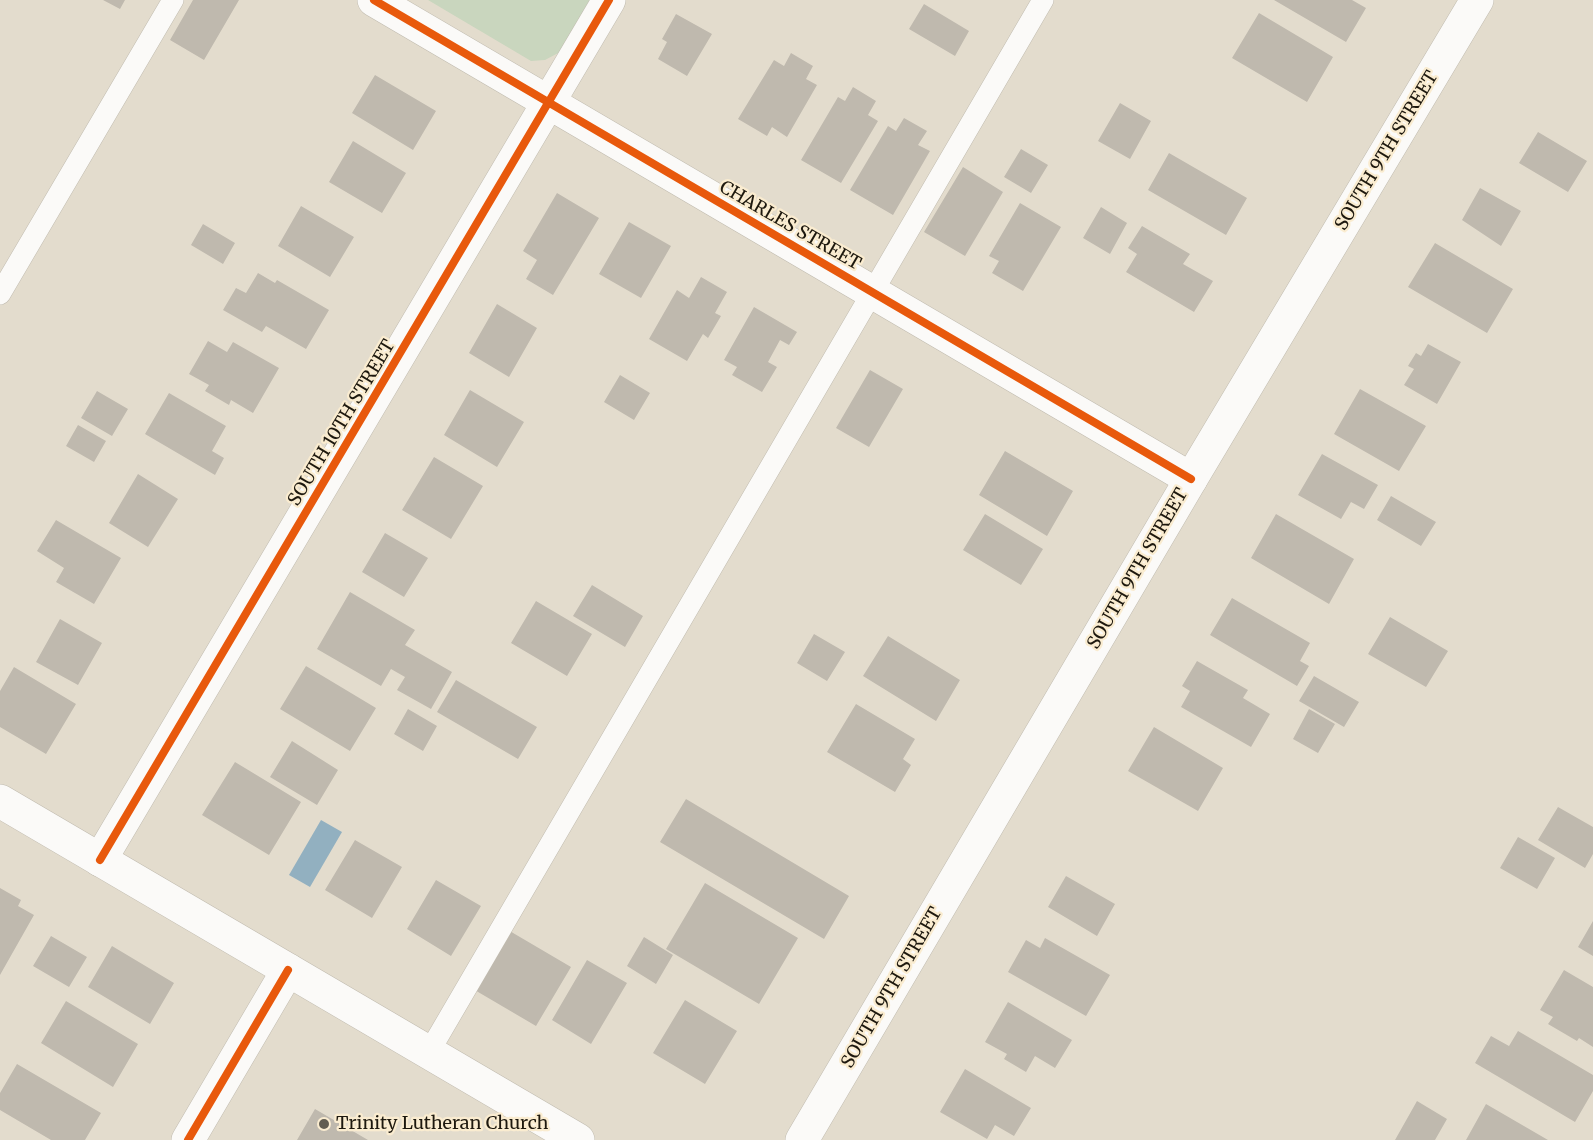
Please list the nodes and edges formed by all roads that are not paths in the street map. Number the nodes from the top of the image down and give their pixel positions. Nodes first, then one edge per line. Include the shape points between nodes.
1 (173, 0) edge
2 (374, 0) edge
3 (609, 0) edge
4 (1043, 0) edge
5 (1477, 0) edge
6 (550, 103) junction
7 (872, 292) junction
8 (0, 294) edge
9 (1191, 479) junction
10 (0, 801) edge
11 (100, 860) junction
12 (288, 970) junction
13 (429, 1052) junction
14 (188, 1140) edge
15 (578, 1140) edge
16 (802, 1140) edge

1 - 8 lane
2 - 6 street, CHARLES STREET
3 - 6 street, SOUTH 10TH STREET
4 - 7 lane
5 - 9 street, SOUTH 9TH STREET
6 - 7 street, CHARLES STREET
6 - 11 street, SOUTH 10TH STREET
7 - 9 street, CHARLES STREET
7 - 13 lane
9 - 16 street, SOUTH 9TH STREET
10 - 11 street
11 - 12 street
12 - 13 street
12 - 14 street
13 - 15 street

